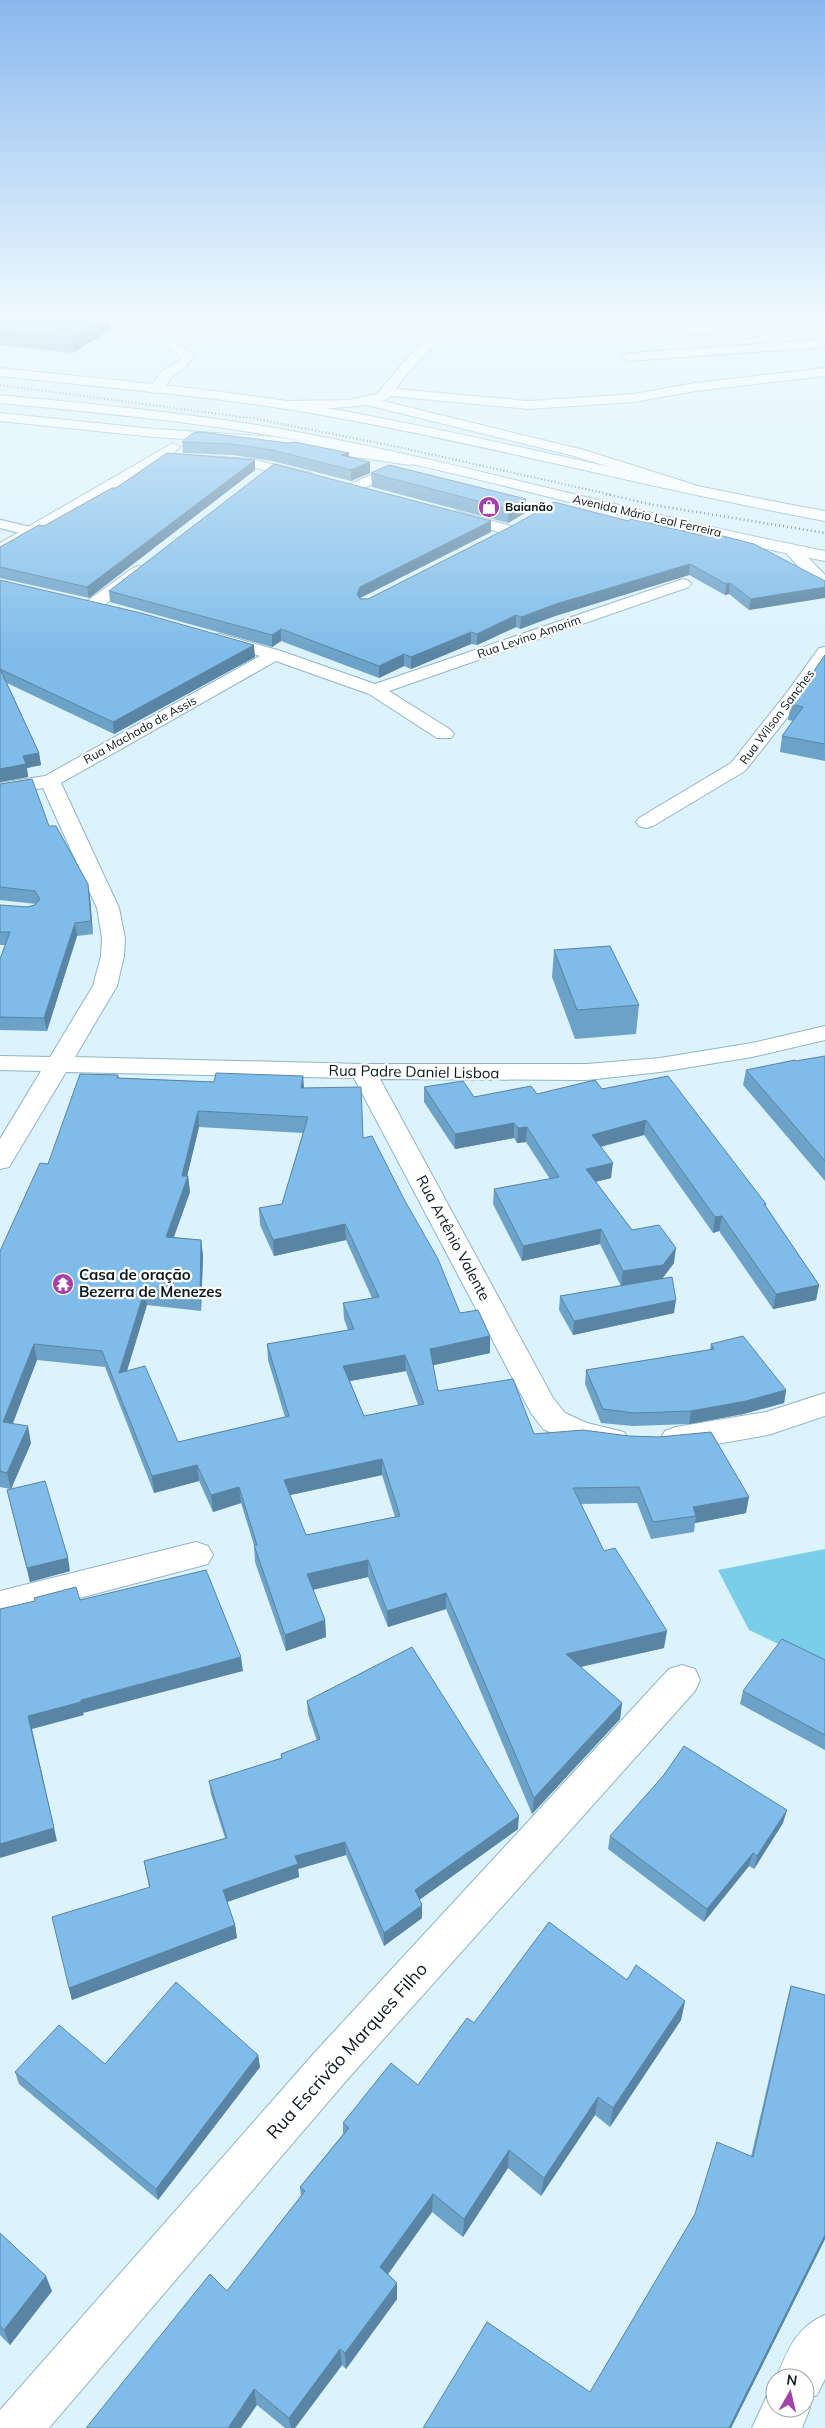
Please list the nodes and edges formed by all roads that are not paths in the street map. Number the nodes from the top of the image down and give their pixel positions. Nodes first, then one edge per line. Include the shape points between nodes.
1 (124, 429) edge
2 (255, 429) edge
3 (410, 429) edge
4 (484, 429) edge
5 (201, 437) junction
6 (156, 457) junction
7 (410, 461) junction
8 (272, 467) junction
9 (385, 473) edge
10 (257, 479) edge
11 (317, 479) edge
12 (335, 484) edge
13 (353, 488) junction
14 (372, 493) edge
15 (565, 497) junction
16 (720, 497) junction
17 (547, 508) edge
18 (446, 513) edge
19 (825, 516) edge
20 (524, 522) edge
21 (0, 524) edge
22 (510, 530) junction
23 (33, 532) junction
24 (493, 539) edge
25 (0, 550) edge
26 (792, 550) junction
27 (825, 556) edge
28 (152, 562) edge
29 (683, 584) edge
30 (825, 586) edge
31 (75, 601) edge
32 (93, 605) junction
33 (111, 610) edge
34 (202, 634) edge
35 (825, 652) edge
36 (275, 655) junction
37 (375, 690) junction
38 (444, 734) dead end
39 (50, 781) junction
40 (0, 789) edge
41 (646, 822) dead end
42 (825, 1033) edge
43 (0, 1063) edge
44 (56, 1064) junction
45 (363, 1071) junction
46 (0, 1161) edge
47 (825, 1404) edge
48 (196, 1555) dead end
49 (0, 1604) edge
50 (682, 1680) dead end
51 (825, 2339) edge
52 (805, 2368) edge
53 (17, 2428) edge

1 - 5 main road, Avenida Mário Leal Ferreira
2 - 7 main road, Avenida Mário Leal Ferreira
3 - 16 main road
4 - 16 main road via 570,450
5 - 6 main road
5 - 7 main road, Avenida Mário Leal Ferreira via 297,444
6 - 8 main road via 232,461
6 - 23 main road
7 - 15 main road, Avenida Mário Leal Ferreira
8 - 10 main road
8 - 11 main road
9 - 13 main road
12 - 13 main road
13 - 14 main road
15 - 17 main road
15 - 26 main road, Avenida Mário Leal Ferreira
16 - 19 main road
18 - 22 main road
20 - 22 main road
21 - 23 street
22 - 24 main road
23 - 25 main road
26 - 27 main road, Avenida Mário Leal Ferreira
26 - 30 main road
28 - 32 main road
29 - 37 main road, Rua Levino Amorim
31 - 32 main road
32 - 33 main road
34 - 36 main road
35 - 41 main road, Rua Wilson Sanches via 738,767
36 - 37 main road
36 - 39 main road, Rua Machado de Assis
37 - 38 main road
39 - 40 main road, Rua Machado de Assis
39 - 44 main road via 108,908 114,946 112,966 104,986
42 - 45 main road, Rua Padre Daniel Lisboa via 752,1050 660,1065 587,1072
43 - 44 main road, Rua Padre Daniel Lisboa
44 - 45 main road, Rua Padre Daniel Lisboa
44 - 46 main road
45 - 47 main road, Rua Artênio Valente via 542,1405 554,1421 581,1433 617,1440 655,1441 693,1438 768,1423
48 - 49 main road
50 - 53 main road, Rua Escrivão Marques Filho via 331,2066
51 - 52 main road

